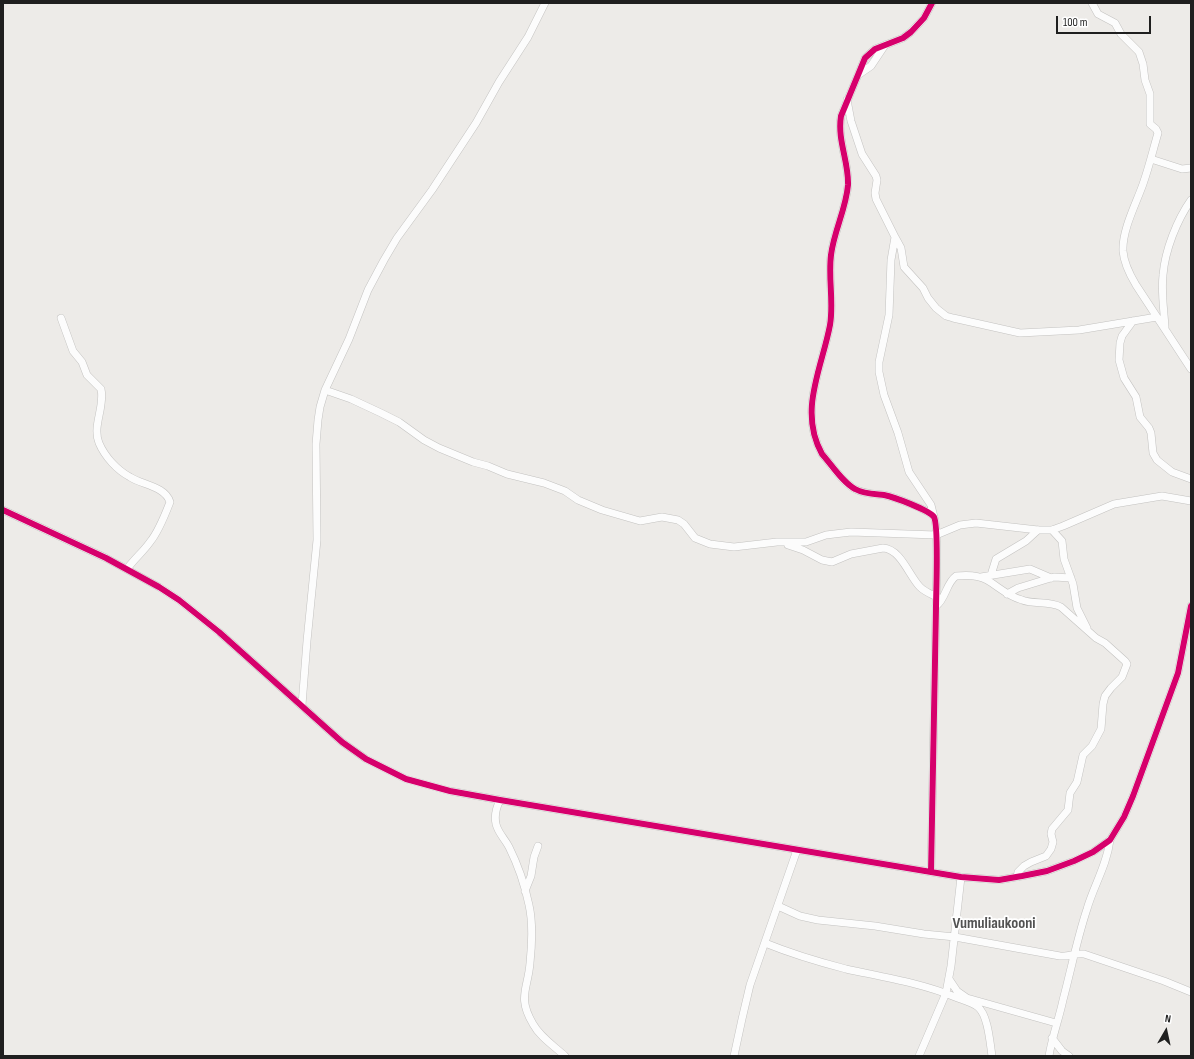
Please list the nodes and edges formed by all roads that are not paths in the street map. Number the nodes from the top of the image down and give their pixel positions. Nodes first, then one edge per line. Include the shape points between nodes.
1 (545, 3) edge
2 (932, 3) edge
3 (1092, 3) edge
4 (847, 99) junction
5 (1151, 159) junction
6 (1191, 168) edge
7 (1191, 200) edge
8 (895, 237) junction
9 (1157, 317) junction
10 (61, 318) dead end
11 (1133, 321) junction
12 (1165, 328) junction
13 (1191, 369) edge
14 (325, 390) junction
15 (1191, 479) edge
16 (1191, 501) edge
17 (3, 510) edge
18 (934, 517) junction
19 (1038, 530) junction
20 (1052, 530) junction
21 (936, 535) junction
22 (777, 542) junction
23 (127, 569) junction
24 (991, 575) junction
25 (980, 577) junction
26 (1051, 578) junction
27 (1071, 578) junction
28 (1006, 594) junction
29 (936, 597) junction
30 (936, 606) junction
31 (1191, 606) edge
32 (1089, 630) junction
33 (302, 705) junction
34 (500, 800) junction
35 (1110, 840) junction
36 (538, 846) dead end
37 (797, 850) junction
38 (931, 872) junction
39 (961, 877) junction
40 (1017, 877) junction
41 (525, 891) junction
42 (778, 906) junction
43 (955, 937) junction
44 (765, 943) junction
45 (1074, 954) junction
46 (949, 979) junction
47 (1191, 992) edge
48 (946, 993) junction
49 (1056, 1024) junction
50 (1052, 1038) junction
51 (565, 1056) edge
52 (734, 1056) edge
53 (919, 1056) edge
54 (992, 1056) edge
55 (1049, 1056) edge
56 (1069, 1056) edge

1 - 14 street via 528,37 476,123 384,260 368,290
2 - 4 street via 924,18 911,32 870,52
3 - 5 street via 1098,14 1115,22 1121,34 1141,57 1150,94 1150,124 1158,133
4 - 8 street via 862,154 877,180 876,199
4 - 18 street via 839,125 848,184 831,256 830,325 812,396 814,434 822,454 852,487 863,493 902,501
5 - 6 street via 1182,170
5 - 9 street via 1126,233 1123,250 1128,271
7 - 12 street via 1178,222 1164,266 1162,284
8 - 11 street via 901,248 904,267 923,288 932,304 946,316 1020,333 1080,330
8 - 18 street via 891,260 890,306 879,372 909,472 931,505
9 - 11 street
9 - 12 street
10 - 23 street via 73,351 82,362 87,375 101,389 97,433 102,448 125,474 160,490 170,502 155,535
11 - 15 street via 1122,336 1119,351 1124,378 1136,397 1140,417 1149,428 1153,453 1157,460 1172,472
12 - 13 street
14 - 22 street via 394,419 439,448 507,474 544,483 606,511 640,521 662,517 678,520 694,538 710,544 734,547
14 - 33 street via 320,407 316,444 317,540
16 - 20 street via 1162,496 1114,504
17 - 23 street
18 - 21 street
19 - 20 street
19 - 21 street via 976,523 960,525
19 - 24 street via 1026,541 996,559
20 - 27 street via 1062,541 1064,559
21 - 22 street via 850,532 826,535 806,542
21 - 29 street
22 - 29 street via 797,547 822,560 832,562 851,554 889,548 898,556 920,587
23 - 33 street via 190,608
24 - 25 street
24 - 26 street via 1030,569
25 - 28 street
25 - 30 street via 956,576
26 - 27 street
26 - 28 street
27 - 32 street via 1077,608
28 - 32 street via 1033,603 1055,604
29 - 30 street
30 - 38 street
31 - 35 street via 1178,673 1133,796
32 - 40 street via 1121,656 1126,668 1122,677 1105,696 1101,729 1092,746 1083,755 1077,782 1069,796 1068,810 1052,829 1051,849 1046,856 1024,866
33 - 34 street via 342,742 391,772 430,786
34 - 37 street
34 - 41 street via 496,810 496,825 510,848
35 - 40 street via 1074,861 1047,871
35 - 45 street via 1105,864 1087,906
36 - 41 street
37 - 38 street
37 - 42 street
38 - 39 street
39 - 40 street via 994,880
39 - 43 street
41 - 51 street via 531,938 524,1003 533,1025
42 - 43 street via 800,916 818,920
42 - 44 street
43 - 45 street via 1054,955
43 - 46 street
44 - 48 street via 798,956
44 - 52 street via 747,997
45 - 47 street via 1094,957
45 - 49 street
46 - 48 street
46 - 49 street via 957,991 967,998
48 - 53 street
48 - 54 street via 978,1008 986,1022
49 - 50 street
50 - 55 street
50 - 56 street

